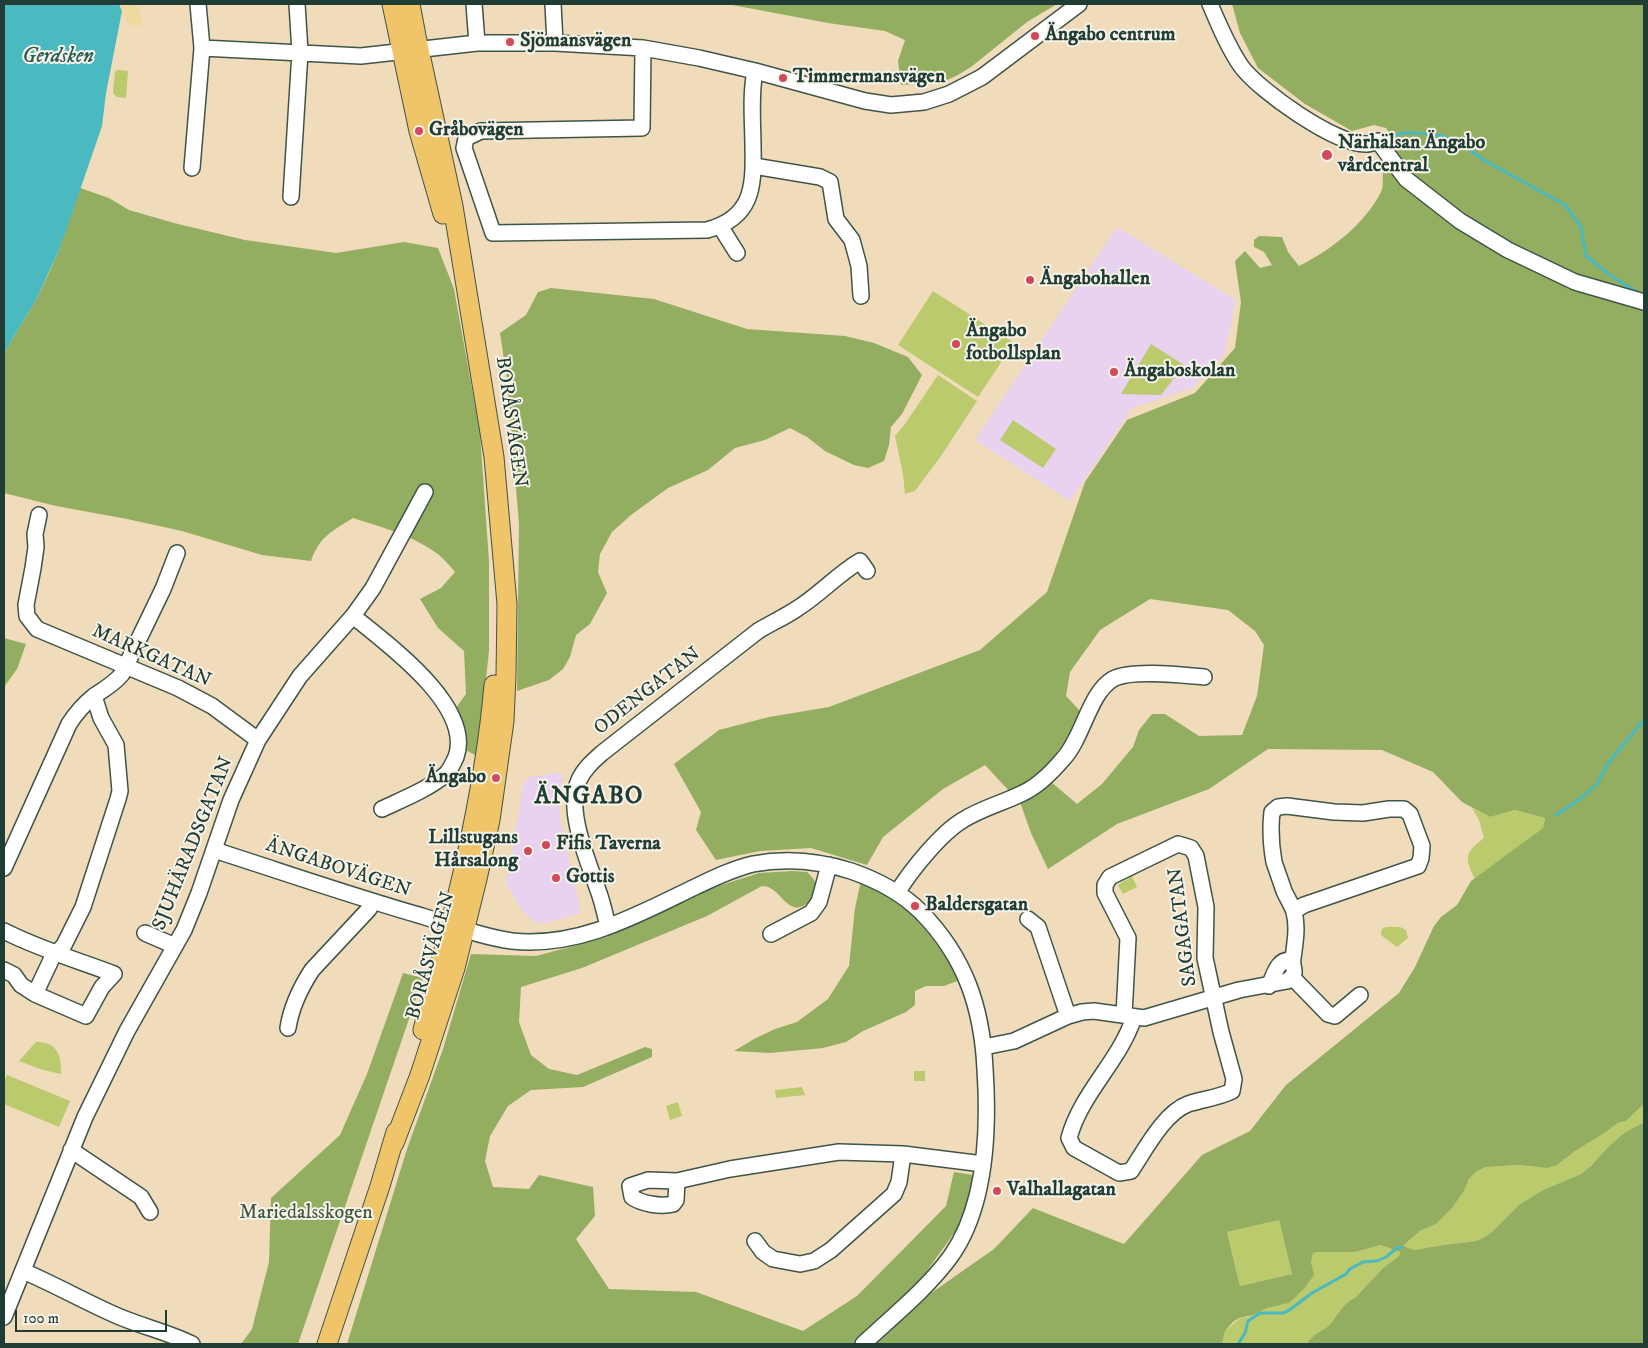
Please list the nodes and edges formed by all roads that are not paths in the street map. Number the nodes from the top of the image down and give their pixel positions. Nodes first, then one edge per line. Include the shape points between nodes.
1 (198, 4) edge
2 (297, 4) edge
3 (392, 4) edge
4 (410, 4) edge
5 (474, 4) edge
6 (553, 4) edge
7 (1079, 4) edge
8 (1210, 4) edge
9 (477, 43) junction
10 (555, 43) junction
11 (202, 48) junction
12 (643, 48) junction
13 (410, 50) junction
14 (300, 52) junction
15 (755, 71) junction
16 (754, 166) junction
17 (192, 168) dead end
18 (291, 197) dead end
19 (720, 226) junction
20 (737, 254) dead end
21 (861, 296) dead end
22 (1644, 302) edge
23 (425, 492) dead end
24 (39, 515) dead end
25 (177, 553) dead end
26 (867, 571) dead end
27 (353, 616) junction
28 (126, 666) junction
29 (1204, 677) dead end
30 (94, 696) junction
31 (258, 740) junction
32 (382, 808) dead end
33 (214, 850) junction
34 (829, 865) junction
35 (4, 868) edge
36 (897, 893) junction
37 (372, 901) junction
38 (1294, 911) junction
39 (1028, 919) dead end
40 (608, 926) junction
41 (457, 927) junction
42 (4, 931) edge
43 (145, 933) dead end
44 (771, 934) dead end
45 (175, 946) junction
46 (57, 953) junction
47 (1292, 961) junction
48 (4, 970) edge
49 (1292, 977) junction
50 (1269, 986) junction
51 (36, 994) junction
52 (1360, 995) dead end
53 (1214, 998) junction
54 (1068, 1016) junction
55 (1129, 1016) junction
56 (288, 1028) dead end
57 (984, 1047) junction
58 (71, 1150) junction
59 (903, 1154) junction
60 (983, 1164) junction
61 (677, 1181) dead end
62 (150, 1212) dead end
63 (755, 1241) dead end
64 (23, 1271) junction
65 (4, 1317) edge
66 (192, 1344) edge
67 (327, 1344) edge
68 (863, 1344) edge

1 - 11 street
2 - 14 street
3 - 13 main road, BORÅSVÄGEN
4 - 13 main road, BORÅSVÄGEN
5 - 9 street
6 - 10 street
7 - 15 street via 982,77 949,94 924,102 877,104
8 - 22 street via 1247,74 1276,100 1341,137 1367,144 1378,141 1406,179 1460,221 1508,250 1575,282
9 - 10 street
9 - 13 street
10 - 12 street
11 - 14 street
11 - 17 street
12 - 15 street
12 - 19 street via 642,128 481,131 466,138 464,148 493,233 707,230
13 - 14 street via 362,56
13 - 41 main road, BORÅSVÄGEN via 419,131 465,284 494,457 503,568 486,748 465,861
14 - 18 street
15 - 16 street via 752,86
16 - 19 street via 752,190 742,210
16 - 21 street via 820,177 830,182 836,219 852,240 859,266
19 - 20 street
23 - 27 street, SJUHÄRADSGATAN via 384,571
24 - 28 street, MARKGATAN via 27,616 37,629
25 - 28 street
26 - 40 street, ODENGATAN via 860,561 798,608 774,620 586,768 578,781 574,806
27 - 31 street, SJUHÄRADSGATAN via 300,676
27 - 32 street via 415,669 434,690 450,713 459,737 458,751 446,774
28 - 30 street via 113,684
28 - 31 street, MARKGATAN via 212,706
29 - 36 street via 1126,675 1106,684 1064,759 1022,794 983,809 954,826 926,854
30 - 35 street via 69,724
30 - 46 street via 101,718 116,745 120,792 82,907
31 - 33 street, SJUHÄRADSGATAN via 231,800
33 - 37 street, ÄNGABOVÄGEN
33 - 45 street, SJUHÄRADSGATAN
34 - 36 street, ÄNGABOVÄGEN via 867,877
34 - 40 street, ÄNGABOVÄGEN via 792,861 750,865 719,874
34 - 44 street via 819,902 811,913
36 - 57 street, ÄNGABOVÄGEN via 932,923 951,948 977,1007
37 - 41 street, ÄNGABOVÄGEN
37 - 56 street via 369,909 312,970
38 - 38 street via 1275,863 1270,831 1272,812 1287,806 1363,813 1404,809 1410,814 1422,846 1418,866
38 - 47 street via 1296,943
39 - 54 street via 1038,927
40 - 41 street, ÄNGABOVÄGEN via 570,939 537,942 510,941
41 - 67 main road, BORÅSVÄGEN via 394,1143
42 - 46 street
43 - 45 street
45 - 58 street, SJUHÄRADSGATAN via 127,1030
46 - 51 street
46 - 51 street via 114,974 102,987 86,1016
47 - 49 street via 1295,973
47 - 50 street via 1282,961
48 - 51 street
49 - 50 street
49 - 52 street via 1328,1014 1336,1016
50 - 53 street
53 - 55 street via 1144,1018
53 - 55 street, SAGAGATAN via 1205,958 1206,906 1196,856 1191,848 1178,844 1110,877 1105,886 1105,893 1128,938
53 - 55 street via 1234,1079 1232,1090 1186,1105 1164,1122 1131,1171 1119,1173 1074,1148 1069,1138 1089,1095 1129,1031
54 - 55 street via 1094,1011
54 - 57 street via 1014,1041
57 - 60 street, ÄNGABOVÄGEN via 987,1117
58 - 62 street via 141,1197
58 - 64 street, SJUHÄRADSGATAN
59 - 60 street
59 - 61 street via 839,1152
59 - 63 street via 894,1194 814,1261 800,1264 774,1259
60 - 68 street, ÄNGABOVÄGEN via 968,1226 952,1255 931,1280
64 - 65 street, SJUHÄRADSGATAN
64 - 66 street via 116,1316

